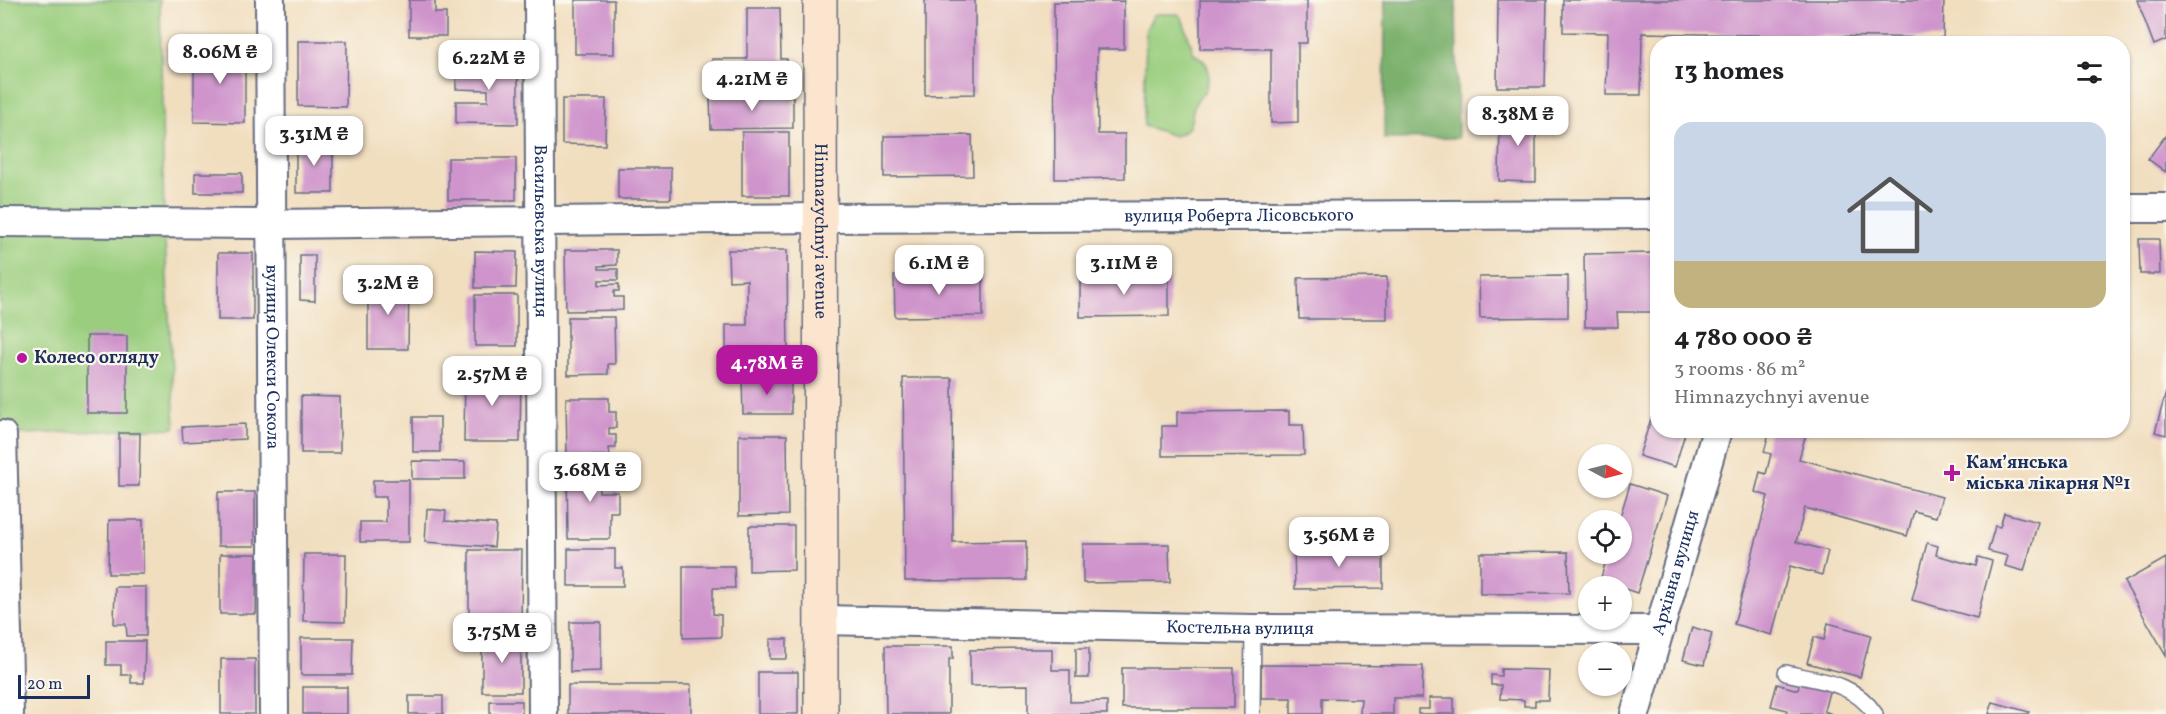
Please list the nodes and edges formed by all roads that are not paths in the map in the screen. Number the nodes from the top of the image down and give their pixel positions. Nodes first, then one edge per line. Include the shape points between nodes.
1 (270, 0) edge
2 (539, 0) edge
3 (820, 0) edge
4 (2130, 208) edge
5 (2166, 208) edge
6 (1650, 214) edge
7 (819, 218) junction
8 (0, 222) edge
9 (541, 222) junction
10 (272, 224) junction
11 (2, 435) dead end
12 (1715, 438) edge
13 (820, 620) junction
14 (1253, 629) junction
15 (1660, 630) junction
16 (1786, 673) dead end
17 (9, 714) edge
18 (274, 714) edge
19 (543, 714) edge
20 (821, 714) edge
21 (1252, 714) edge
22 (1635, 714) edge
23 (1875, 714) edge

1 - 10 street, вулиця Олекси Сокола
2 - 9 street, Васильєвська вулиця
3 - 7 main road, Himnazychnyi avenue
4 - 5 street
6 - 7 street, вулиця Роберта Лісовського
7 - 9 street, вулиця Роберта Лісовського
7 - 13 main road, Himnazychnyi avenue
8 - 10 street, вулиця Роберта Лісовського
9 - 10 street, вулиця Роберта Лісовського
9 - 19 street, Васильєвська вулиця
10 - 18 street, вулиця Олекси Сокола
11 - 17 street
12 - 15 street, Архівна вулиця
13 - 14 street, Костельна вулиця
13 - 20 main road, Himnazychnyi avenue
14 - 15 street, Костельна вулиця
14 - 21 lane
15 - 22 street, Архівна вулиця
16 - 23 lane via 1847,688

